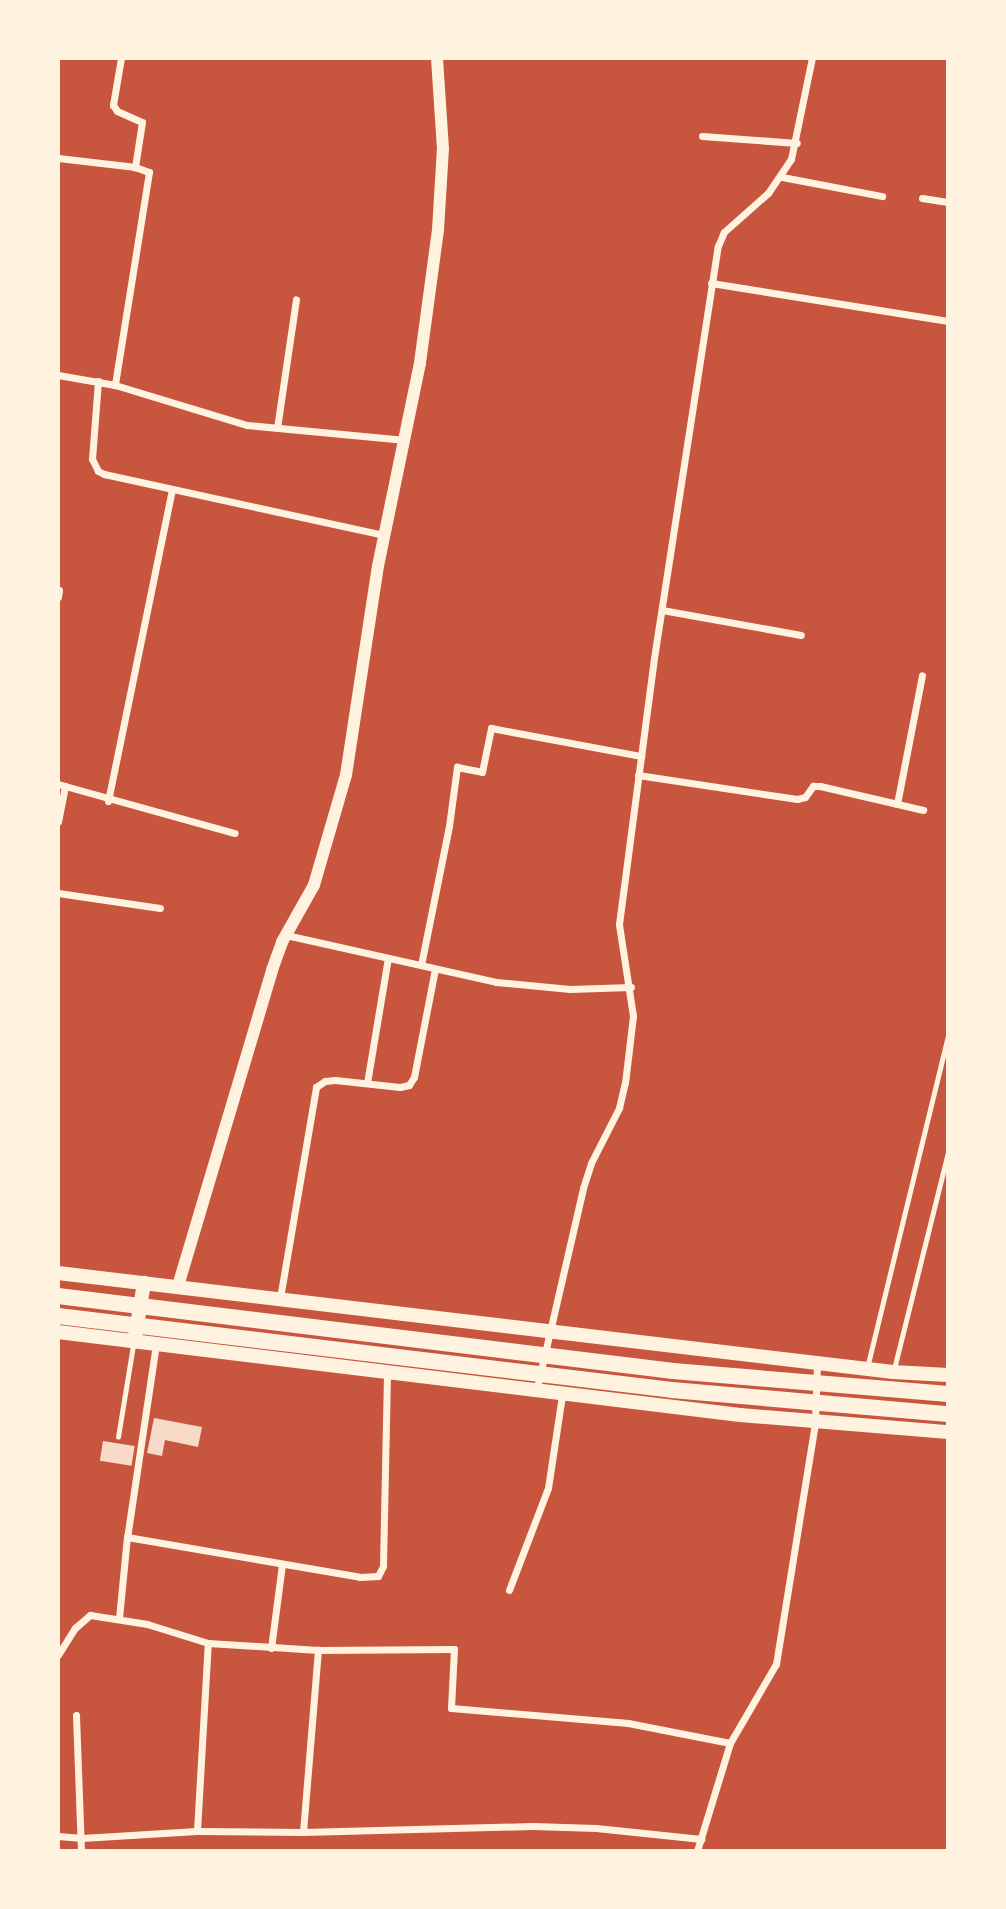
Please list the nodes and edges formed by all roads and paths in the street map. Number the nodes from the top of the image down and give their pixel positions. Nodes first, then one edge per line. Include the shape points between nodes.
1 (121, 58) edge
2 (437, 58) edge
3 (813, 58) edge
4 (702, 136) dead end
5 (797, 144) junction
6 (58, 158) edge
7 (135, 167) junction
8 (782, 177) junction
9 (882, 196) dead end
10 (922, 198) dead end
11 (948, 202) edge
12 (711, 283) junction
13 (296, 299) dead end
14 (948, 321) edge
15 (58, 375) edge
16 (98, 381) junction
17 (115, 385) junction
18 (277, 428) junction
19 (405, 440) junction
20 (172, 490) junction
21 (384, 535) junction
22 (662, 610) junction
23 (801, 635) dead end
24 (922, 675) dead end
25 (641, 756) junction
26 (638, 775) junction
27 (61, 785) edge
28 (108, 801) junction
29 (897, 804) junction
30 (923, 810) dead end
31 (58, 821) edge
32 (235, 833) dead end
33 (58, 893) edge
34 (160, 908) dead end
35 (286, 935) junction
36 (388, 958) junction
37 (421, 965) junction
38 (435, 969) junction
39 (631, 987) junction
40 (948, 1036) edge
41 (367, 1083) junction
42 (948, 1153) edge
43 (58, 1273) edge
44 (144, 1283) junction
45 (178, 1286) junction
46 (58, 1296) edge
47 (280, 1298) junction
48 (58, 1316) edge
49 (549, 1329) junction
50 (58, 1332) edge
51 (134, 1341) junction
52 (156, 1344) junction
53 (817, 1363) junction
54 (867, 1368) junction
55 (893, 1372) junction
56 (387, 1373) junction
57 (948, 1375) edge
58 (537, 1392) junction
59 (948, 1394) edge
60 (562, 1395) junction
61 (948, 1414) edge
62 (815, 1423) junction
63 (948, 1433) edge
64 (118, 1437) dead end
65 (127, 1537) junction
66 (282, 1564) junction
67 (509, 1590) dead end
68 (119, 1618) junction
69 (208, 1643) junction
70 (271, 1648) junction
71 (318, 1650) junction
72 (58, 1655) edge
73 (76, 1715) dead end
74 (730, 1743) junction
75 (197, 1831) junction
76 (303, 1832) junction
77 (58, 1836) edge
78 (82, 1838) junction
79 (701, 1839) junction
80 (81, 1851) edge
81 (697, 1851) edge

1 - 7 street via 113,105 142,122
2 - 19 street via 443,149 438,230
3 - 5 street
4 - 5 street
5 - 8 street
6 - 7 street
7 - 17 street via 150,175
8 - 9 street
8 - 12 street via 724,232
10 - 11 street
12 - 14 street
12 - 22 street
13 - 18 street
15 - 16 street
16 - 17 street
16 - 20 street via 94,466 104,474
17 - 18 street via 247,425
18 - 19 street
19 - 21 street
20 - 21 street
20 - 28 street
21 - 35 street via 346,775 314,884
22 - 23 street
22 - 25 street
24 - 29 street
25 - 26 street
25 - 37 street via 491,728 482,772 457,766
26 - 29 street via 797,799 820,786
26 - 39 street via 619,924
27 - 28 street
27 - 31 street
28 - 32 street
29 - 30 street
33 - 34 street
35 - 36 street
35 - 45 street
36 - 37 street
36 - 41 street
37 - 38 street
38 - 39 street via 518,985
38 - 41 street via 412,1082 405,1087
39 - 49 street via 633,1038 625,1083 583,1188
40 - 54 lane
41 - 47 street via 325,1081 316,1087
42 - 55 lane
43 - 44 main road
44 - 45 main road
44 - 51 main road
45 - 47 main road
46 - 59 highway via 673,1371
47 - 49 main road
48 - 61 highway via 672,1390
49 - 53 main road
49 - 58 street
50 - 51 main road
51 - 52 main road
51 - 64 lane
52 - 56 main road
52 - 65 street
53 - 54 main road
53 - 62 street
54 - 55 main road
55 - 57 main road
56 - 58 main road
56 - 66 street via 382,1573 360,1577
58 - 60 main road
60 - 62 main road
60 - 67 street via 548,1488
62 - 63 main road
62 - 74 street via 776,1664
65 - 66 street
65 - 68 street
66 - 70 street
68 - 69 street
68 - 72 street via 90,1615
69 - 70 street
69 - 75 street
70 - 71 street
71 - 74 street via 454,1649 451,1708 628,1723
71 - 76 street
73 - 78 street
74 - 79 street
75 - 76 street
75 - 78 street
76 - 79 street via 544,1826
77 - 78 street
78 - 80 street
79 - 81 street

